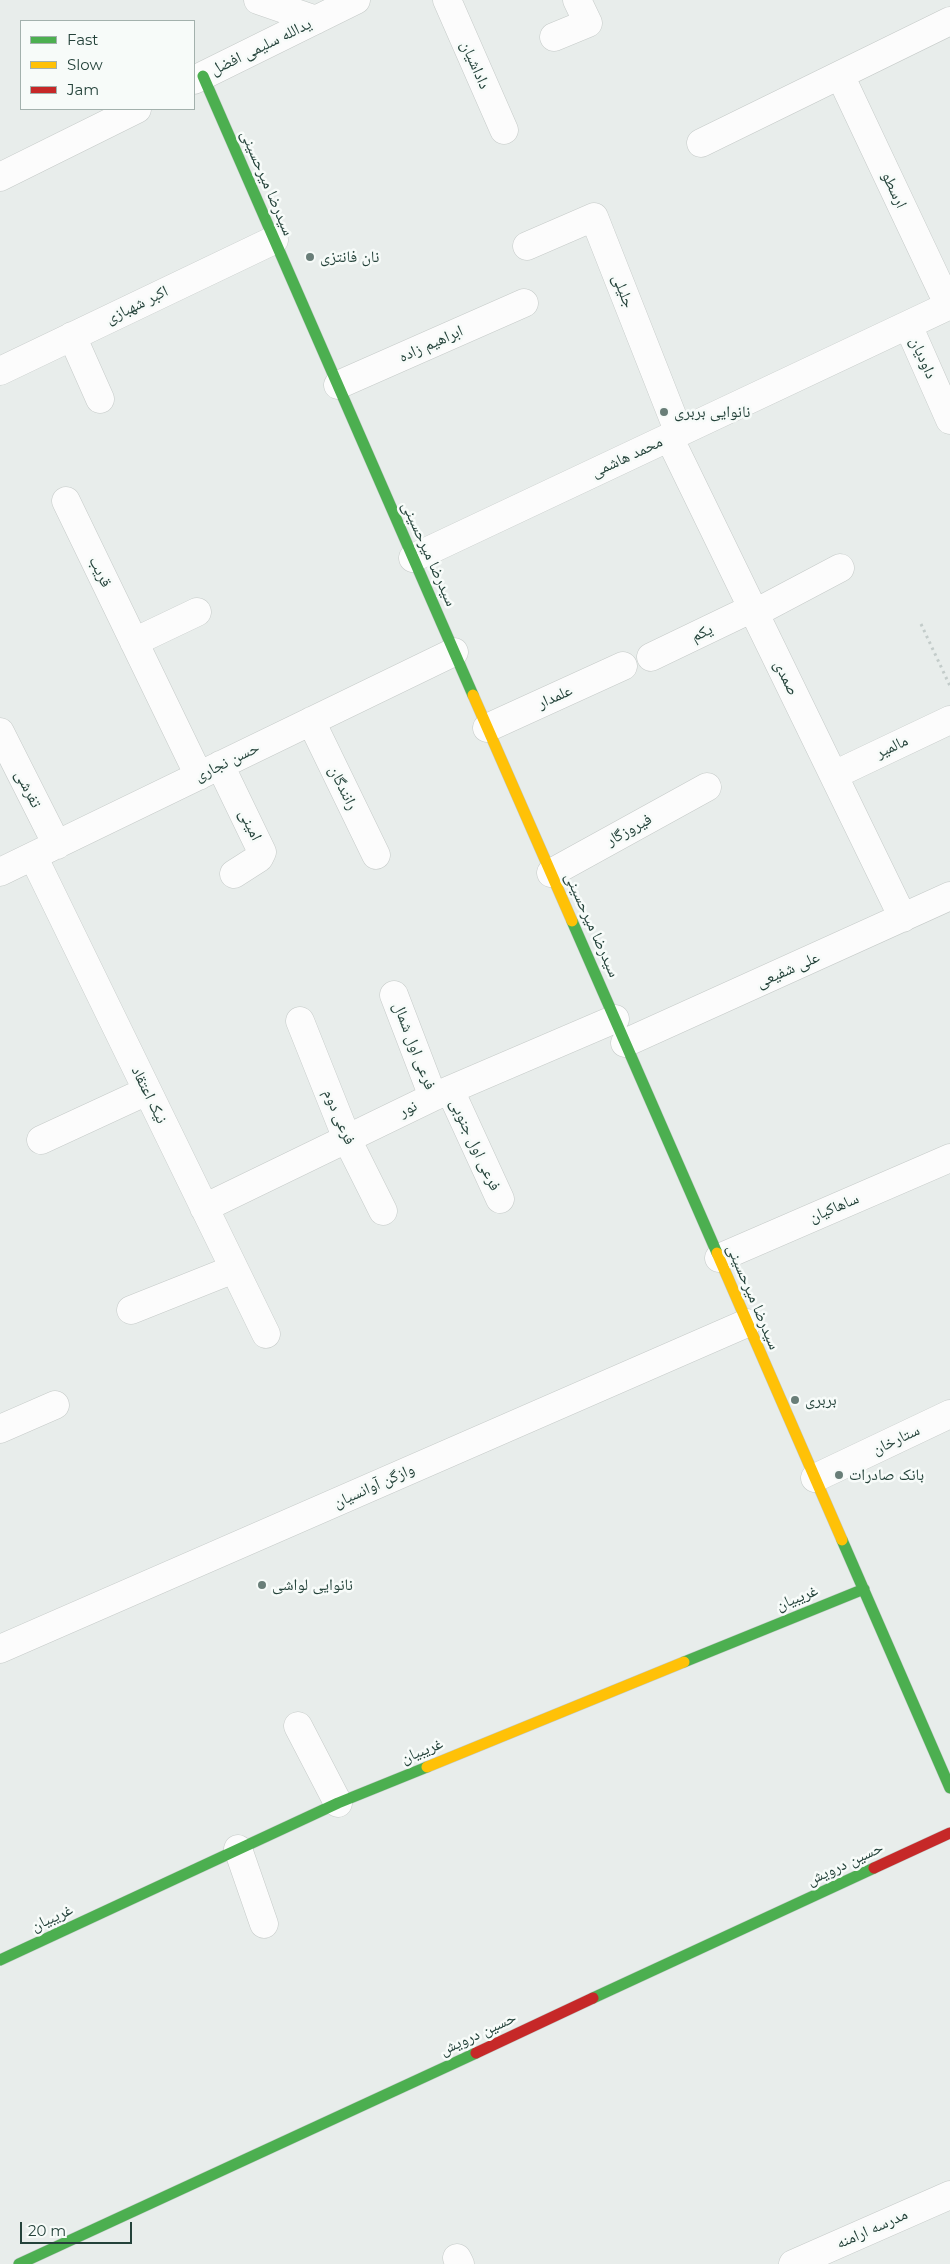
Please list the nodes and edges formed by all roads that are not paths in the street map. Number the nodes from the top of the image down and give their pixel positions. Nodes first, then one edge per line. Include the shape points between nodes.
1 (258, 0) edge
2 (356, 0) edge
3 (447, 0) edge
4 (576, 0) edge
5 (316, 20) junction
6 (950, 21) edge
7 (554, 37) dead end
8 (840, 75) junction
9 (198, 78) edge
10 (135, 110) edge
11 (504, 130) dead end
12 (701, 143) dead end
13 (0, 177) edge
14 (274, 240) junction
15 (527, 246) dead end
16 (524, 303) dead end
17 (949, 305) edge
18 (908, 325) junction
19 (72, 336) junction
20 (0, 371) edge
21 (338, 385) junction
22 (100, 399) dead end
23 (950, 420) edge
24 (674, 435) junction
25 (66, 501) dead end
26 (413, 558) junction
27 (840, 568) dead end
28 (754, 611) junction
29 (197, 612) dead end
30 (134, 642) junction
31 (454, 652) junction
32 (651, 657) dead end
33 (623, 666) dead end
34 (950, 720) edge
35 (311, 722) junction
36 (487, 728) junction
37 (0, 732) edge
38 (210, 770) junction
39 (834, 775) junction
40 (707, 787) dead end
41 (45, 851) junction
42 (376, 855) dead end
43 (0, 872) edge
44 (551, 873) junction
45 (234, 874) dead end
46 (950, 896) edge
47 (903, 918) junction
48 (394, 995) dead end
49 (300, 1021) dead end
50 (620, 1031) junction
51 (147, 1091) junction
52 (442, 1094) junction
53 (347, 1139) junction
54 (41, 1140) dead end
55 (950, 1158) edge
56 (500, 1199) dead end
57 (204, 1208) junction
58 (383, 1211) dead end
59 (719, 1258) junction
60 (234, 1269) junction
61 (131, 1310) dead end
62 (747, 1323) junction
63 (266, 1334) dead end
64 (55, 1404) dead end
65 (950, 1414) edge
66 (0, 1429) edge
67 (815, 1478) junction
68 (864, 1589) junction
69 (0, 1648) edge
70 (298, 1726) dead end
71 (950, 1788) edge
72 (338, 1803) junction
73 (950, 1833) edge
74 (238, 1850) junction
75 (264, 1924) dead end
76 (0, 1960) edge
77 (950, 2195) edge
78 (19, 2264) edge
79 (793, 2264) edge

1 - 5 street
2 - 5 street, یدالله سلیمی افضل
3 - 11 street, داداشیان
4 - 7 street via 588,23
5 - 9 street, یدالله سلیمی افضل
6 - 8 street
8 - 12 street
8 - 17 street, ارسطو
9 - 14 street, سیدرضا میرحسینی
10 - 13 street
14 - 19 street, اکبر شهبازی
14 - 21 street, سیدرضا میرحسینی
15 - 24 street, جلیلی via 594,217
16 - 21 street, ابراهیم زاده
17 - 18 street, محمد هاشمی
18 - 23 street, داودیان
18 - 24 street, محمد هاشمی
19 - 20 street, اکبر شهبازی
19 - 22 street
21 - 26 street, سیدرضا میرحسینی
24 - 26 street, محمد هاشمی
24 - 28 street, صمدی
25 - 30 street, قریب
26 - 31 street, سیدرضا میرحسینی
27 - 28 street, یکم
28 - 32 street, یکم
28 - 39 street, صمدی
29 - 30 street
30 - 38 street, قریب
31 - 35 street, حسن نجاری
31 - 36 street, سیدرضا میرحسینی
33 - 36 street, علمدار
34 - 39 street, مالمیر
35 - 38 street, حسن نجاری
35 - 42 street, رانندگان
36 - 44 street, سیدرضا میرحسینی
37 - 41 street, تفرشی
38 - 41 street, حسن نجاری
38 - 45 street, امینی via 262,852 260,858
39 - 47 street, صمدی
40 - 44 street, فیروزگار
41 - 43 street, حسن نجاری
41 - 51 street, نیک اعتقاد
44 - 50 street, سیدرضا میرحسینی
46 - 47 street, علی شفیعی
47 - 50 street, علی شفیعی
48 - 52 street, فرعی اول شمال
49 - 53 street, فرعی دوم
50 - 52 street, نور
50 - 59 street, سیدرضا میرحسینی
51 - 54 street
51 - 57 street, نیک اعتقاد
52 - 53 street, نور
52 - 56 street, فرعی اول جنوبی
53 - 57 street, نور
53 - 58 street, فرعی دوم
55 - 59 street, ساهاکیان
57 - 60 street, نیک اعتقاد
59 - 62 street, سیدرضا میرحسینی
60 - 61 street
60 - 63 street, نیک اعتقاد
62 - 67 street, سیدرضا میرحسینی
62 - 69 street, وازگن آوانسیان
64 - 66 street
65 - 67 street, ستارخان
67 - 68 street, سیدرضا میرحسینی
68 - 71 street, سیدرضا میرحسینی
68 - 72 street, غریبیان
70 - 72 street
72 - 74 street, غریبیان
73 - 78 street, حسین درویش
74 - 75 street
74 - 76 street, غریبیان
77 - 79 street, مدرسه ارامنه

